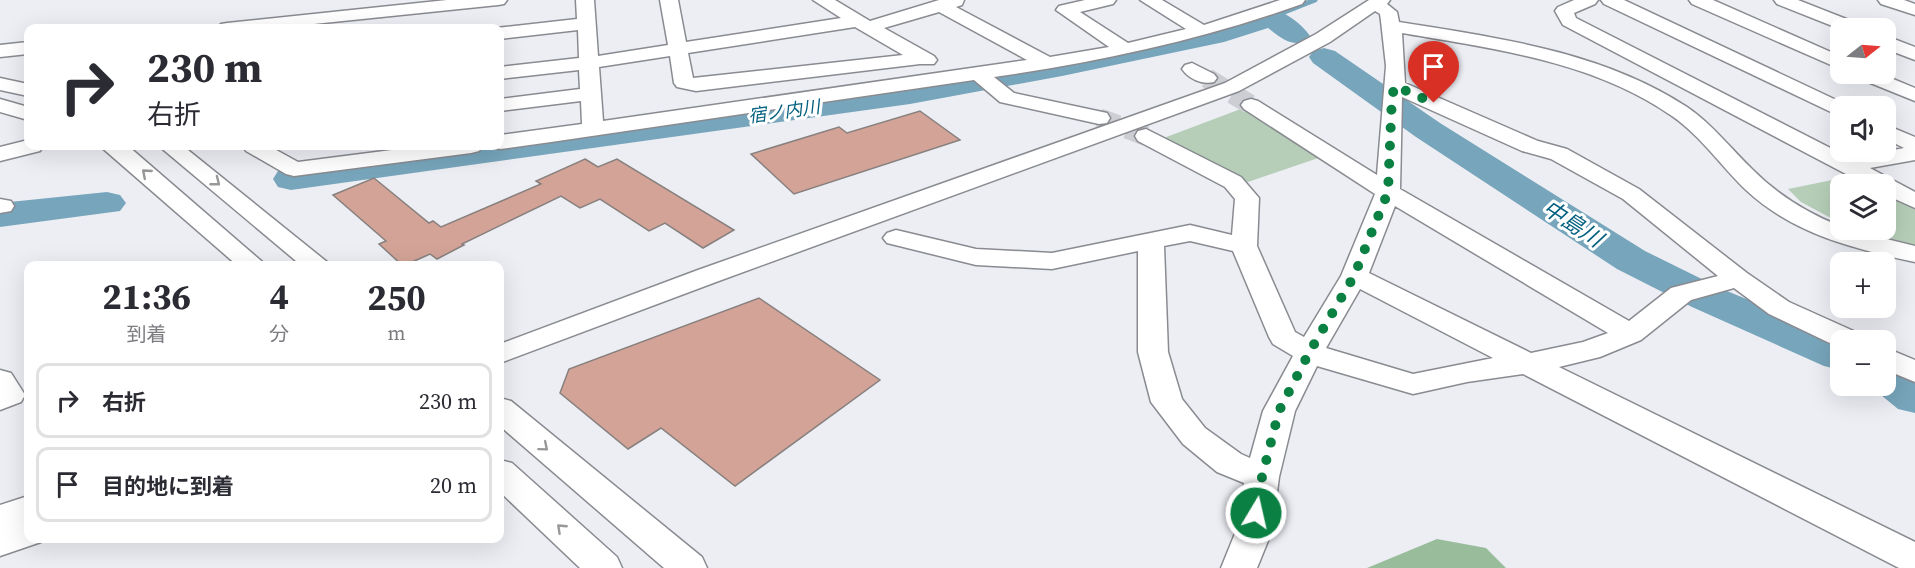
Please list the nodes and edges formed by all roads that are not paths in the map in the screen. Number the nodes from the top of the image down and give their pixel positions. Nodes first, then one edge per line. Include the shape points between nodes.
1 (498, 0) edge
2 (585, 0) edge
3 (669, 0) edge
4 (850, 0) edge
5 (959, 0) edge
6 (1107, 0) edge
7 (1149, 0) edge
8 (1296, 0) edge
9 (1590, 0) edge
10 (1610, 0) edge
11 (1698, 0) edge
12 (1783, 0) edge
13 (1887, 0) edge
14 (1378, 2) edge
15 (826, 3) edge
16 (940, 5) junction
17 (1915, 10) edge
18 (1830, 19) edge
19 (347, 22) edge
20 (307, 24) edge
21 (586, 24) junction
22 (863, 24) junction
23 (1392, 26) junction
24 (1202, 31) junction
25 (504, 33) edge
26 (1896, 46) edge
27 (24, 48) edge
28 (1124, 48) junction
29 (677, 49) junction
30 (0, 51) edge
31 (1915, 54) edge
32 (922, 58) junction
33 (1830, 59) edge
34 (589, 63) junction
35 (1048, 63) junction
36 (504, 74) edge
37 (957, 77) junction
38 (987, 82) junction
39 (0, 84) edge
40 (1889, 84) edge
41 (24, 89) edge
42 (589, 94) junction
43 (1915, 95) edge
44 (1393, 99) junction
45 (1830, 104) edge
46 (0, 105) edge
47 (504, 105) edge
48 (1251, 105) tunnel mouth
49 (24, 113) edge
50 (1099, 118) tunnel mouth
51 (592, 129) junction
52 (1146, 136) tunnel mouth
53 (1896, 136) edge
54 (504, 141) edge
55 (1915, 145) edge
56 (24, 148) edge
57 (120, 150) edge
58 (175, 150) edge
59 (263, 150) edge
60 (440, 150) edge
61 (1915, 153) edge
62 (0, 154) edge
63 (1846, 166) junction
64 (1862, 174) edge
65 (1896, 191) edge
66 (1388, 192) junction
67 (1915, 201) edge
68 (896, 238) dead end
69 (1151, 241) junction
70 (1244, 246) junction
71 (1915, 254) edge
72 (248, 261) edge
73 (313, 261) edge
74 (1354, 276) junction
75 (1738, 279) junction
76 (1830, 332) edge
77 (1631, 334) junction
78 (504, 352) edge
79 (1309, 353) junction
80 (1531, 363) junction
81 (1896, 363) edge
82 (1915, 372) edge
83 (0, 380) edge
84 (0, 399) edge
85 (504, 412) edge
86 (504, 476) edge
87 (1262, 477) junction
88 (24, 510) edge
89 (0, 519) edge
90 (24, 533) edge
91 (0, 542) edge
92 (1915, 559) edge
93 (604, 568) edge
94 (689, 568) edge
95 (1239, 568) edge

1 - 19 street
2 - 21 street
3 - 29 street
4 - 15 street
5 - 16 street
6 - 28 street via 1065,10
7 - 24 street
8 - 24 street
9 - 63 street via 1564,11 1569,21
10 - 45 street
11 - 33 street
12 - 18 street
13 - 17 street
14 - 23 street via 1388,12
14 - 78 street via 1323,38 1232,87
15 - 22 street
16 - 22 street
16 - 35 street
19 - 20 street
21 - 25 street
21 - 34 street
22 - 29 street
22 - 32 street
23 - 44 street
23 - 71 street via 1532,50 1600,69 1681,113 1776,204 1839,234
24 - 28 street
26 - 31 street
27 - 30 street
28 - 35 street
29 - 32 street via 684,82 696,85
29 - 34 street
32 - 37 street
34 - 36 street
34 - 42 street
35 - 38 street
37 - 38 street
37 - 51 street
38 - 50 street via 1007,98
39 - 41 street
40 - 43 street
42 - 47 street
42 - 51 street
44 - 66 street
44 - 75 street via 1558,154 1631,194
46 - 49 street
48 - 66 street
51 - 54 street
52 - 70 street via 1233,182 1247,198
53 - 55 street
56 - 62 street
72 -> 57 street
58 -> 73 street
59 - 60 street via 294,169
61 - 63 street
63 - 64 street
65 - 67 street
66 - 74 street
66 - 77 street
68 - 69 street via 976,257 1052,261
69 - 70 street via 1190,233
69 - 87 street via 1153,352 1167,402 1194,436 1229,463
70 - 79 street via 1283,337
74 - 79 street
74 - 80 street
75 - 76 street via 1779,308
75 - 77 street via 1691,291
77 - 80 street via 1590,350
79 - 80 street via 1413,384
79 - 87 street via 1279,411
80 - 92 street
81 - 82 street
83 - 84 street via 10,395
85 -> 94 street
93 -> 86 street
87 - 95 street via 1254,531
88 - 89 street
90 - 91 street

